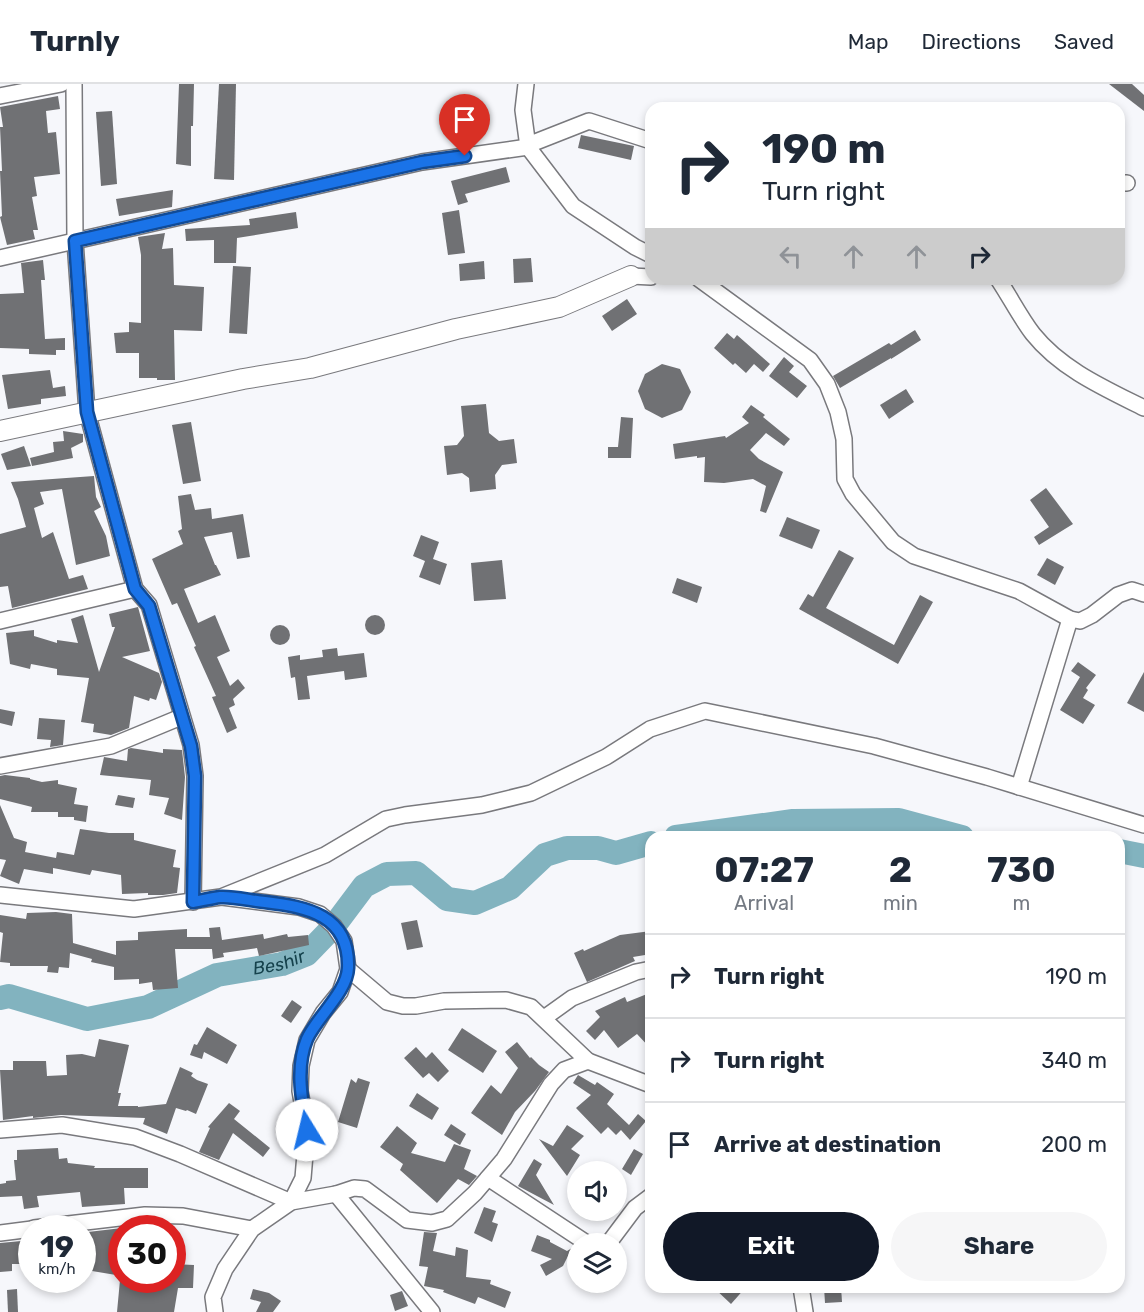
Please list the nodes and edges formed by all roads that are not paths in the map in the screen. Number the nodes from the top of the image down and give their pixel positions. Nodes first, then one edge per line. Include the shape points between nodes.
1 (61, 84) edge
2 (74, 84) edge
3 (526, 84) edge
4 (0, 96) edge
5 (645, 139) edge
6 (528, 146) junction
7 (75, 241) junction
8 (645, 252) edge
9 (0, 258) edge
10 (641, 276) edge
11 (707, 285) edge
12 (1002, 285) edge
13 (1144, 408) edge
14 (87, 412) junction
15 (0, 431) edge
16 (135, 589) junction
17 (1144, 594) edge
18 (1070, 619) junction
19 (0, 621) edge
20 (181, 717) junction
21 (0, 766) edge
22 (1018, 787) junction
23 (1144, 825) edge
24 (0, 895) edge
25 (221, 897) junction
26 (193, 902) junction
27 (348, 969) junction
28 (645, 970) edge
29 (544, 1018) junction
30 (588, 1061) junction
31 (645, 1083) edge
32 (0, 1130) edge
33 (488, 1178) junction
34 (336, 1194) junction
35 (645, 1200) edge
36 (291, 1202) junction
37 (96, 1221) edge
38 (252, 1229) junction
39 (18, 1231) edge
40 (0, 1233) edge
41 (571, 1233) edge
42 (616, 1233) edge
43 (802, 1293) edge
44 (214, 1312) edge
45 (432, 1312) edge
46 (806, 1312) edge

1 - 4 street
2 - 7 street
3 - 6 street
5 - 6 street via 589,121
6 - 7 street via 422,162
6 - 8 street via 573,206
7 - 9 street
7 - 14 street
10 - 14 main road via 559,307 456,329 310,368
11 - 18 street via 810,360 827,384 838,412 844,439 845,479 893,542 914,556 1019,591
12 - 13 street via 1033,334 1054,356 1087,379
14 - 15 main road
14 - 16 street
16 - 19 street
16 - 20 street via 149,606
17 - 18 street via 1132,590 1080,621
18 - 22 street
20 - 21 street via 111,746
20 - 26 street via 191,746 195,776
22 - 23 street
22 - 25 street via 874,746 705,711 650,729 606,757 531,792 482,805 386,819 325,855
24 - 26 street via 134,909
25 - 26 street
25 - 27 street via 299,907 320,914 344,941
27 - 29 street via 387,1002 416,1006 444,1001 506,1000 531,1007
27 - 36 street via 340,992 307,1040 300,1091 307,1130 303,1178
28 - 29 street via 572,998
29 - 30 street
30 - 31 street
30 - 33 street via 564,1070 551,1084
32 - 36 street via 62,1125 135,1137
33 - 34 street via 447,1219 432,1224 407,1220 365,1189
33 - 41 street
34 - 36 street
34 - 45 street
35 - 42 street
36 - 38 street
37 - 38 street via 145,1215 183,1216
38 - 44 street via 225,1269 213,1298
39 - 40 street
43 - 46 street

